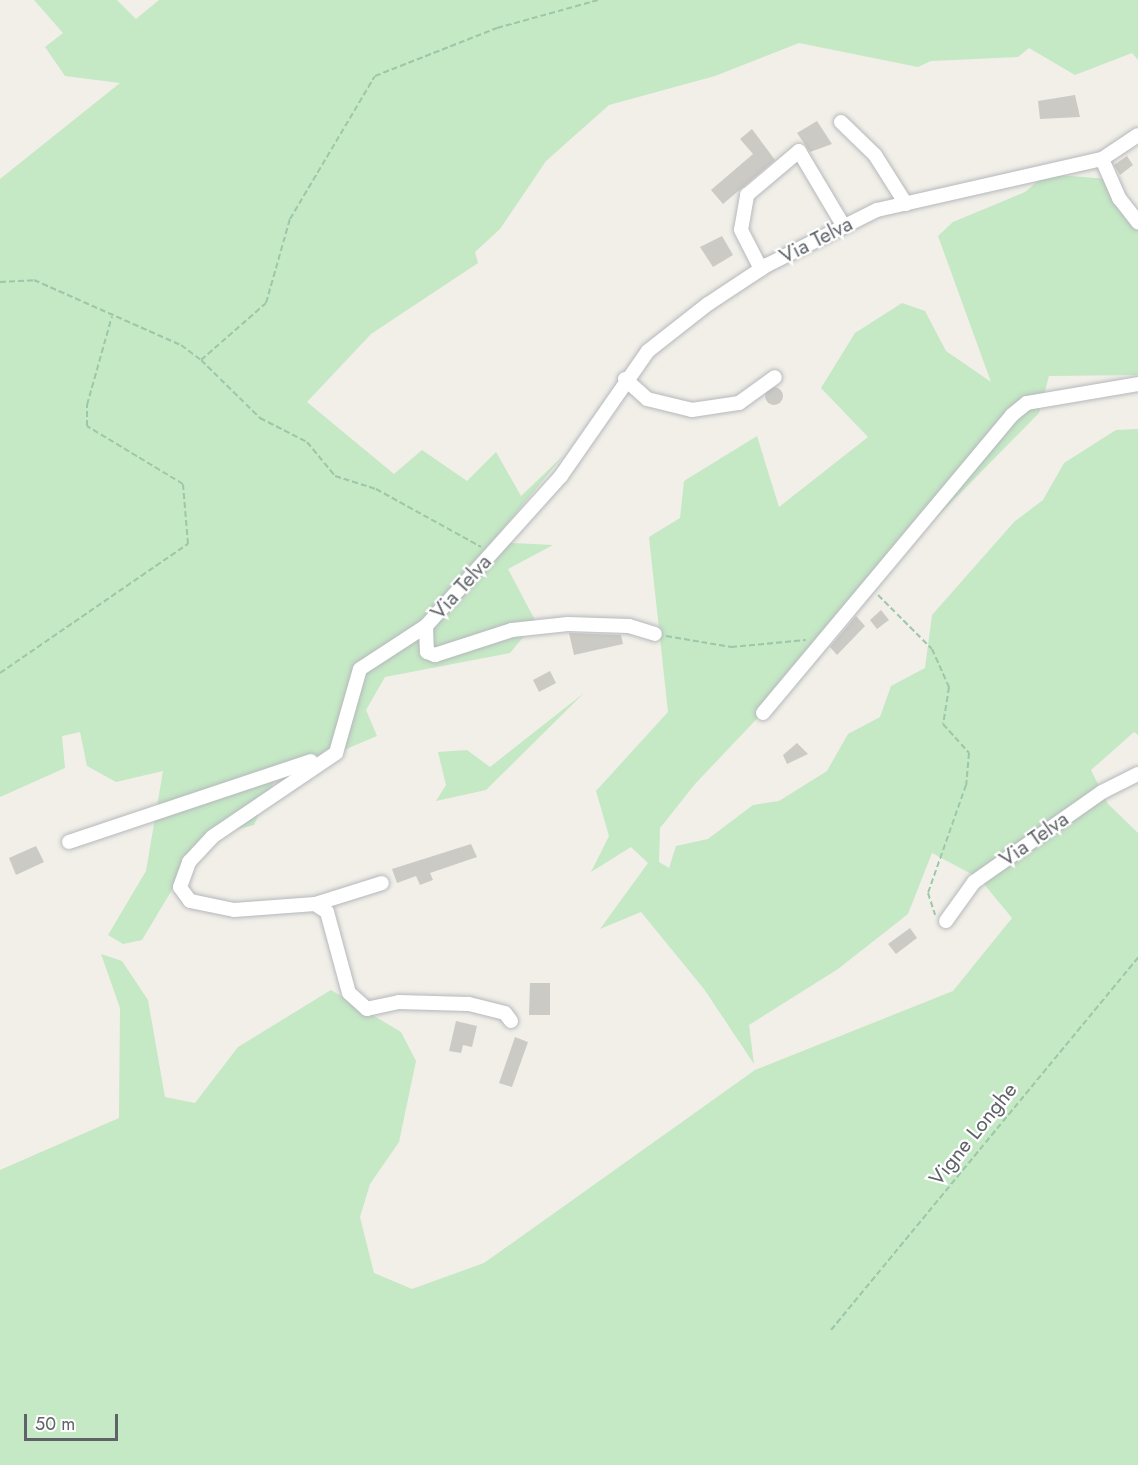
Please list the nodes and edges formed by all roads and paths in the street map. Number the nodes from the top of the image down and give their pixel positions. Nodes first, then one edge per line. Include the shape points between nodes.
1 (598, 0) edge
2 (841, 122) dead end
3 (1138, 135) edge
4 (1102, 159) junction
5 (906, 204) junction
6 (1138, 222) edge
7 (843, 225) junction
8 (760, 269) junction
9 (0, 282) edge
10 (112, 316) junction
11 (201, 360) junction
12 (775, 377) dead end
13 (625, 379) junction
14 (1138, 384) edge
15 (492, 553) junction
16 (869, 586) junction
17 (426, 626) junction
18 (655, 634) joint
19 (819, 644) junction
20 (0, 673) edge
21 (763, 712) dead end
22 (336, 753) junction
23 (1138, 774) edge
24 (69, 842) dead end
25 (382, 883) dead end
26 (315, 904) junction
27 (946, 921) joint
28 (1138, 957) edge
29 (511, 1021) dead end
30 (831, 1330) dead end

1 - 11 path via 497,28 375,76 290,219 266,303
2 - 5 street via 875,155
3 - 4 street, Via Telva
4 - 5 street, Via Telva
4 - 6 street via 1119,198
5 - 7 street, Via Telva
7 - 8 street, Via Telva
7 - 8 street via 799,151 747,195 741,230
8 - 13 street, Via Telva via 648,351
9 - 10 path via 34,280
10 - 11 path via 181,345
10 - 20 path via 87,405 87,426 183,484 188,544
11 - 15 path via 260,418 307,442 335,476 419,510
12 - 13 street via 739,403 692,410 647,399
13 - 15 street, Via Telva via 561,476
14 - 16 street via 1027,403
15 - 17 street, Via Telva
16 - 19 street
16 - 27 path via 932,648 949,687 943,724 969,753 966,784 928,893 939,922
17 - 18 street via 428,652 435,655 512,630 568,624 629,626
17 - 22 street, Via Telva via 360,669
18 - 19 path via 731,647 814,639
19 - 21 street
22 - 24 street
22 - 26 street via 212,837 189,862 180,887 190,901 234,910
23 - 27 street, Via Telva via 1102,792 974,882
25 - 26 street
26 - 29 street via 327,912 349,993 367,1010 399,1002 468,1004 505,1013
28 - 30 path, Vigne Longhe

